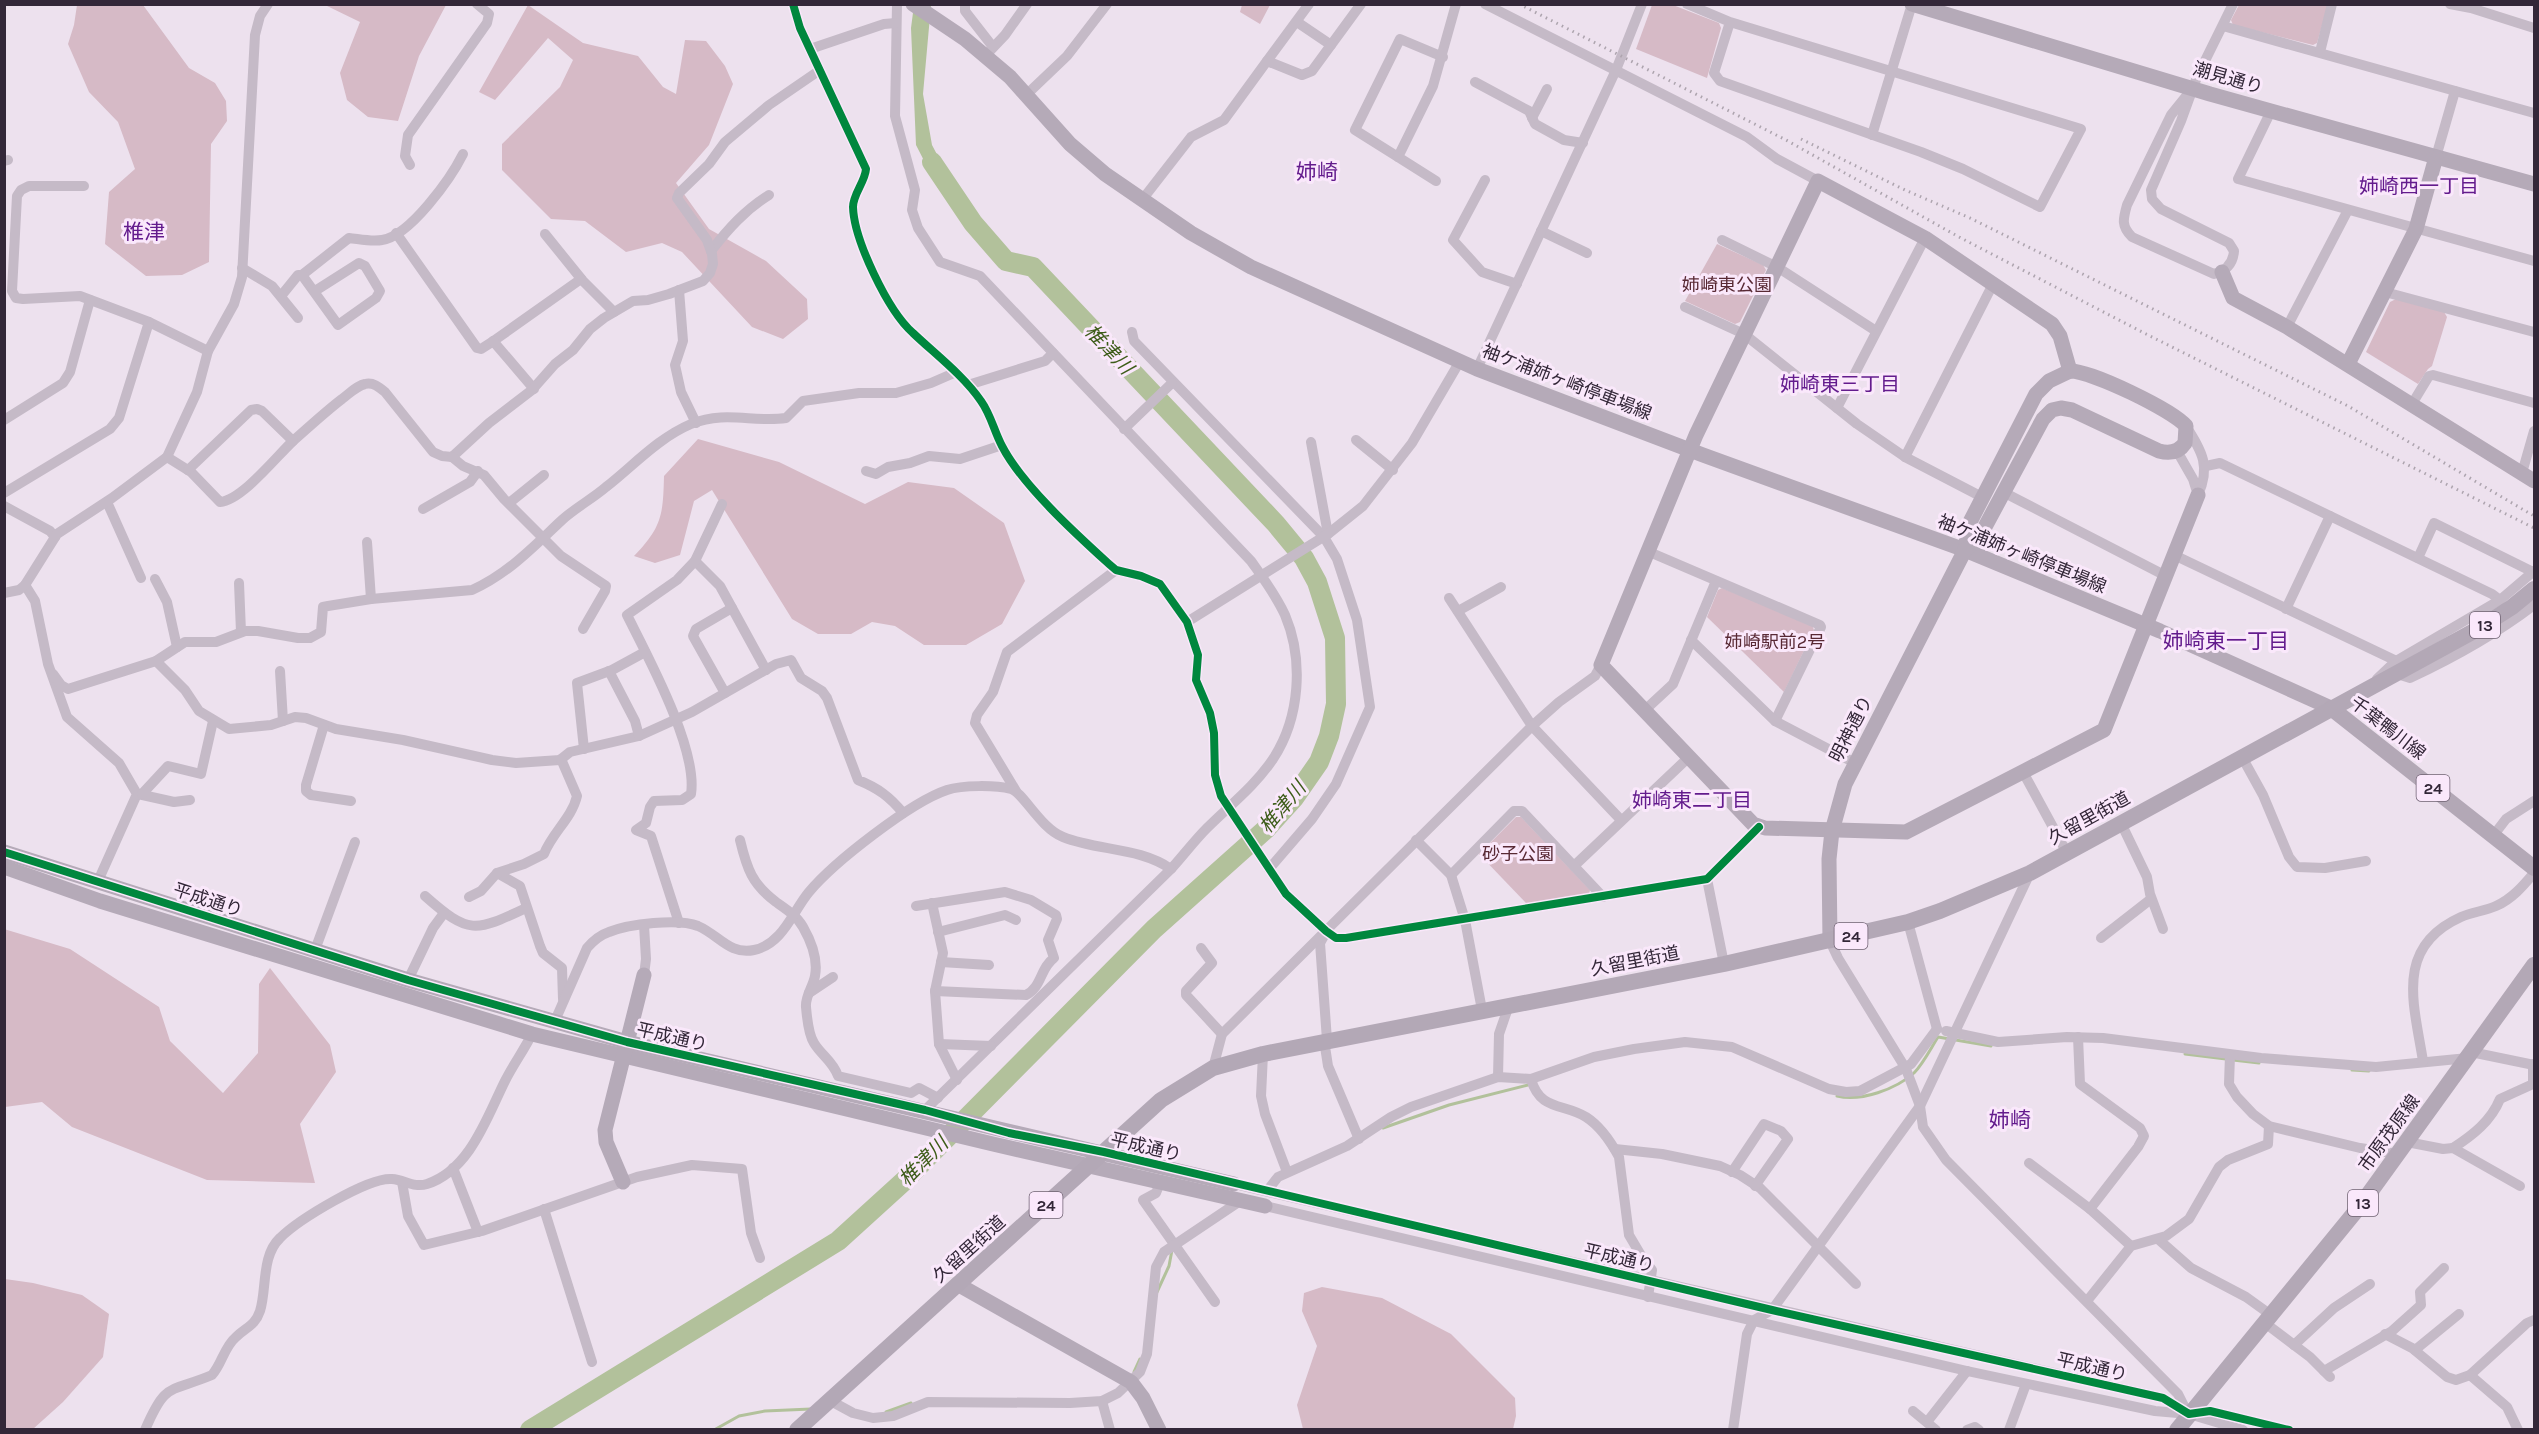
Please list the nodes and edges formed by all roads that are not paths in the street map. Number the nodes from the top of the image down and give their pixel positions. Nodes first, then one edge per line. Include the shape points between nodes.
1 (267, 4) edge
2 (477, 4) edge
3 (793, 4) edge
4 (897, 4) edge
5 (913, 4) edge
6 (965, 4) edge
7 (1027, 4) edge
8 (1107, 4) edge
9 (1309, 4) edge
10 (1362, 4) edge
11 (1456, 4) edge
12 (1485, 4) edge
13 (1642, 4) edge
14 (1687, 4) edge
15 (1912, 4) edge
16 (2233, 4) edge
17 (2332, 4) edge
18 (2450, 4) edge
19 (1297, 22) junction
20 (1730, 22) junction
21 (896, 23) junction
22 (2223, 26) junction
23 (2535, 28) edge
24 (1331, 45) junction
25 (810, 49) junction
26 (989, 51) junction
27 (2320, 52) junction
28 (1443, 57) junction
29 (1267, 61) junction
30 (820, 70) junction
31 (1616, 70) junction
32 (1891, 70) junction
33 (1475, 82) dead end
34 (1547, 89) dead end
35 (2192, 89) junction
36 (2455, 91) junction
37 (1027, 94) junction
38 (2271, 111) junction
39 (2535, 113) edge
40 (1533, 118) junction
41 (1872, 135) junction
42 (1583, 143) junction
43 (463, 154) dead end
44 (1398, 157) junction
45 (2436, 157) junction
46 (410, 165) dead end
47 (1430, 180) dead end
48 (1485, 180) dead end
49 (1818, 181) junction
50 (2535, 184) edge
51 (84, 186) dead end
52 (769, 195) dead end
53 (1142, 200) junction
54 (2348, 210) junction
55 (2416, 229) junction
56 (1541, 231) junction
57 (396, 233) junction
58 (545, 234) dead end
59 (1925, 237) junction
60 (1722, 240) dead end
61 (711, 251) junction
62 (1587, 253) dead end
63 (2535, 261) edge
64 (1777, 267) junction
65 (242, 268) junction
66 (2222, 272) junction
67 (302, 275) junction
68 (581, 279) junction
69 (1517, 284) junction
70 (1993, 284) junction
71 (679, 290) junction
72 (315, 291) junction
73 (2385, 292) junction
74 (281, 296) junction
75 (90, 300) junction
76 (1685, 307) dead end
77 (614, 312) junction
78 (298, 318) dead end
79 (149, 322) junction
80 (2287, 327) junction
81 (1876, 331) junction
82 (1132, 332) dead end
83 (2535, 332) edge
84 (1744, 334) junction
85 (493, 341) junction
86 (208, 351) junction
87 (1053, 353) junction
88 (1460, 361) junction
89 (2348, 364) junction
90 (1478, 369) junction
91 (2070, 371) junction
92 (954, 373) junction
93 (1172, 383) junction
94 (968, 385) junction
95 (534, 389) junction
96 (2412, 404) junction
97 (2535, 404) edge
98 (1837, 408) junction
99 (4, 420) edge
100 (696, 423) junction
101 (2186, 426) junction
102 (1124, 429) junction
103 (2535, 431) edge
104 (1356, 440) dead end
105 (293, 441) junction
106 (1311, 442) dead end
107 (1002, 445) junction
108 (1690, 450) junction
109 (2176, 451) junction
110 (167, 457) junction
111 (453, 457) junction
112 (1905, 457) junction
113 (2206, 466) junction
114 (188, 470) junction
115 (1393, 470) junction
116 (478, 471) junction
117 (866, 471) dead end
118 (544, 475) dead end
119 (2528, 477) edge
120 (2003, 492) junction
121 (4, 493) edge
122 (2198, 495) junction
123 (1982, 497) junction
124 (107, 502) junction
125 (509, 503) junction
126 (722, 504) dead end
127 (4, 506) edge
128 (423, 509) dead end
129 (2330, 516) junction
130 (1326, 535) junction
131 (55, 537) junction
132 (544, 540) junction
133 (367, 542) dead end
134 (1965, 550) junction
135 (1647, 552) junction
136 (2174, 555) junction
137 (2418, 558) junction
138 (695, 561) junction
139 (1116, 570) junction
140 (1262, 576) junction
141 (2166, 576) junction
142 (141, 578) dead end
143 (2534, 578) edge
144 (155, 579) dead end
145 (1716, 581) junction
146 (239, 583) dead end
147 (25, 585) junction
148 (1501, 586) dead end
149 (4, 593) edge
150 (1449, 598) dead end
151 (371, 599) junction
152 (2500, 600) junction
153 (2535, 605) edge
154 (732, 608) junction
155 (2286, 609) junction
156 (1458, 611) junction
157 (1187, 622) junction
158 (2147, 625) junction
159 (583, 629) dead end
160 (241, 632) junction
161 (1691, 640) junction
162 (177, 647) junction
163 (645, 652) junction
164 (156, 661) junction
165 (1601, 665) junction
166 (2399, 667) junction
167 (609, 670) junction
168 (766, 670) junction
169 (280, 671) dead end
170 (52, 674) junction
171 (725, 693) junction
172 (2331, 708) junction
173 (1645, 710) junction
174 (676, 720) junction
175 (213, 721) junction
176 (283, 721) junction
177 (1775, 722) junction
178 (324, 725) junction
179 (1532, 726) junction
180 (639, 736) junction
181 (584, 749) junction
182 (1689, 756) junction
183 (2242, 757) junction
184 (561, 759) junction
185 (1855, 763) junction
186 (2023, 772) junction
187 (1016, 791) junction
188 (140, 794) junction
189 (190, 800) dead end
190 (351, 801) dead end
191 (2535, 801) edge
192 (1228, 808) junction
193 (903, 813) junction
194 (1621, 820) junction
195 (2121, 823) junction
196 (1759, 827) junction
197 (1832, 831) junction
198 (2493, 836) junction
199 (740, 840) dead end
200 (1416, 840) junction
201 (355, 842) dead end
202 (4, 852) edge
203 (2067, 853) junction
204 (2366, 861) dead end
205 (1574, 866) junction
206 (4, 867) edge
207 (2535, 868) edge
208 (1171, 869) junction
209 (1269, 869) junction
210 (497, 873) junction
211 (2030, 873) junction
212 (2535, 873) edge
213 (1451, 874) junction
214 (1707, 879) junction
215 (98, 881) junction
216 (425, 896) dead end
217 (469, 897) dead end
218 (1604, 897) junction
219 (2151, 898) junction
220 (933, 903) junction
221 (915, 906) dead end
222 (526, 908) junction
223 (444, 913) junction
224 (795, 916) junction
225 (1016, 920) dead end
226 (1465, 920) junction
227 (1908, 922) junction
228 (679, 923) junction
229 (644, 925) junction
230 (2163, 929) dead end
231 (1326, 931) junction
232 (938, 932) junction
233 (2101, 938) dead end
234 (1830, 941) junction
235 (1201, 948) dead end
236 (315, 950) junction
237 (1053, 958) junction
238 (941, 962) junction
239 (1724, 964) junction
240 (990, 965) dead end
241 (2535, 965) edge
242 (1071, 968) junction
243 (644, 975) joint
244 (832, 977) dead end
245 (408, 980) junction
246 (935, 991) junction
247 (808, 993) junction
248 (564, 1002) junction
249 (1509, 1005) junction
250 (1482, 1010) junction
251 (554, 1023) junction
252 (1937, 1029) junction
253 (1953, 1033) junction
254 (532, 1034) junction
255 (1222, 1034) junction
256 (2078, 1037) junction
257 (1326, 1040) junction
258 (939, 1044) junction
259 (991, 1046) junction
260 (625, 1050) junction
261 (1263, 1054) junction
262 (2230, 1055) junction
263 (2470, 1055) junction
264 (2423, 1061) junction
265 (2534, 1064) edge
266 (1213, 1068) junction
267 (1906, 1069) junction
268 (1498, 1077) junction
269 (1531, 1079) junction
270 (957, 1080) junction
271 (931, 1106) junction
272 (1920, 1106) junction
273 (2269, 1126) junction
274 (1359, 1138) junction
275 (2403, 1148) junction
276 (2453, 1148) junction
277 (1615, 1149) junction
278 (1104, 1152) junction
279 (2028, 1163) dead end
280 (1089, 1165) junction
281 (453, 1168) junction
282 (1732, 1172) junction
283 (1287, 1173) junction
284 (402, 1182) junction
285 (623, 1182) junction
286 (1160, 1183) junction
287 (1234, 1184) joint
288 (1755, 1185) junction
289 (2520, 1186) dead end
290 (1266, 1198) junction
291 (1240, 1201) junction
292 (544, 1209) junction
293 (2090, 1209) junction
294 (478, 1232) junction
295 (2158, 1239) junction
296 (1173, 1244) junction
297 (2131, 1246) junction
298 (1818, 1247) junction
299 (760, 1258) dead end
300 (2444, 1268) dead end
301 (1651, 1281) junction
302 (1856, 1284) dead end
303 (2370, 1284) dead end
304 (959, 1285) junction
305 (1648, 1297) junction
306 (2087, 1301) junction
307 (1215, 1302) dead end
308 (1772, 1310) junction
309 (2458, 1314) dead end
310 (2268, 1319) junction
311 (1754, 1320) junction
312 (2535, 1320) edge
313 (2385, 1334) junction
314 (2294, 1345) junction
315 (2415, 1350) junction
316 (592, 1362) dead end
317 (1968, 1371) junction
318 (2469, 1375) junction
319 (1131, 1382) junction
320 (2025, 1384) junction
321 (829, 1400) junction
322 (1102, 1401) junction
323 (1913, 1411) dead end
324 (2188, 1414) junction
325 (1932, 1426) edge
326 (800, 1428) edge
327 (145, 1430) edge
328 (1110, 1430) edge
329 (1159, 1430) edge
330 (1733, 1430) edge
331 (1967, 1430) edge
332 (1979, 1430) edge
333 (2009, 1430) edge
334 (2177, 1430) edge
335 (2242, 1430) edge
336 (2289, 1430) edge
337 (2518, 1430) edge

1 - 65 street via 255,35
2 - 46 street via 489,14 487,23 408,135 405,156
3 - 25 street
4 - 21 street
5 - 26 street, 袖ケ浦姉ヶ崎停車場線
6 - 26 street via 965,11
7 - 26 street
8 - 37 street via 1067,56
9 - 19 street
10 - 24 street
11 - 28 street
12 - 31 street
13 - 31 street
14 - 20 street
15 - 32 street
15 - 35 street, 潮見通り
16 - 22 street
17 - 27 street
18 - 23 street
19 - 24 street
19 - 29 street
20 - 32 street
20 - 41 street via 1715,77
21 - 25 street
21 - 87 street via 895,116 915,190 912,210 918,228 940,262 980,276
22 - 27 street
22 - 35 street
24 - 29 street via 1318,66 1307,74 1288,71
25 - 30 street
26 - 37 street, 袖ケ浦姉ヶ崎停車場線
27 - 36 street
28 - 44 street
28 - 44 street via 1400,39 1355,130
29 - 53 street via 1224,120 1191,137
30 - 61 street via 725,142 679,193 681,206
30 - 92 street via 866,169 853,204 868,259 901,322
31 - 42 street
31 - 49 street via 1747,138
32 - 41 street
32 - 41 street via 2080,129 2040,207 1963,169
33 - 40 street via 1529,111
34 - 40 street
35 - 38 street, 潮見通り
35 - 66 street via 2151,190 2152,199 2161,209 2229,243 2233,257
35 - 66 street via 2171,115 2127,205 2124,229 2132,237 2200,269 2214,274
36 - 39 street
36 - 45 street
37 - 53 street, 袖ケ浦姉ヶ崎停車場線 via 1070,144
38 - 45 street, 潮見通り
38 - 54 street via 2238,179
40 - 42 street via 1564,140
42 - 56 street
43 - 57 street via 425,211
44 - 47 street
45 - 50 street, 潮見通り
45 - 55 street
48 - 69 street via 1453,240 1482,272
49 - 59 street
49 - 64 street
51 - 75 street via 28,186 21,190 17,196 12,291 16,298 23,299 80,296
52 - 61 street via 752,205
53 - 88 street, 袖ケ浦姉ヶ崎停車場線 via 1243,263
54 - 55 street
54 - 80 street
55 - 63 street
55 - 73 street
56 - 62 street
56 - 69 street
57 - 67 street via 382,240 349,238
57 - 85 street via 477,348
58 - 68 street
59 - 70 street
59 - 81 street
60 - 64 street
61 - 71 street via 710,273 703,281
64 - 81 street
64 - 84 street
65 - 74 street
65 - 86 street via 234,304
66 - 80 street via 2233,298
67 - 72 street
67 - 74 street
68 - 77 street
68 - 85 street
69 - 90 street
70 - 91 street via 2058,329
70 - 112 street
71 - 77 street via 633,301
71 - 100 street via 683,341 675,365 681,392
72 - 72 street via 338,325 380,291 359,263
73 - 83 street
73 - 89 street
74 - 78 street
75 - 79 street
75 - 99 street via 70,372 63,383
76 - 84 street
77 - 95 street via 590,329
79 - 86 street
79 - 121 street via 119,418 110,429
80 - 89 street
81 - 98 street
82 - 93 street via 1134,341
84 - 98 street
84 - 108 street
85 - 95 street
86 - 110 street via 197,392
87 - 94 street via 1045,361
87 - 102 street
88 - 90 street, 袖ケ浦姉ヶ崎停車場線
88 - 115 street
89 - 96 street
90 - 108 street, 袖ケ浦姉ヶ崎停車場線
91 - 101 street via 2093,375 2173,414
91 - 123 street, 明神通り via 2049,381 2036,394
92 - 94 street
92 - 100 street via 896,393 858,393 803,401 786,418 720,417
93 - 102 street
93 - 130 street
94 - 107 street via 987,411
95 - 111 street
96 - 97 street via 2433,375
96 - 119 street
98 - 112 street
100 - 132 street via 645,453 562,519
101 - 109 street via 2185,443
101 - 113 street
102 - 140 street
103 - 119 street
104 - 115 street
105 - 111 street via 356,387 366,383 385,392 433,452
105 - 114 street via 262,411 251,410
105 - 114 street via 227,502 220,502
106 - 130 street
107 - 117 street via 960,459 929,456 876,474
107 - 139 street via 1052,510
108 - 134 street, 袖ケ浦姉ヶ崎停車場線
108 - 135 street
109 - 120 street, 明神通り via 2159,451 2072,410 2052,410 2038,427
109 - 122 street
110 - 114 street
110 - 124 street
111 - 116 street
112 - 123 street
113 - 122 street
113 - 129 street via 2220,463
115 - 130 street via 1364,506
116 - 125 street
116 - 128 street via 470,482
118 - 125 street
120 - 134 street, 明神通り via 1979,538
120 - 141 street
122 - 136 street
123 - 134 street, 明神通り via 1969,524
124 - 131 street
124 - 142 street
125 - 132 street
126 - 138 street
127 - 131 street
129 - 137 street
129 - 155 street
130 - 140 street
130 - 209 street via 1357,620 1370,707 1336,784
131 - 147 street
132 - 151 street via 486,584 472,590
132 - 159 street via 578,569 606,586
133 - 151 street
134 - 158 street, 袖ケ浦姉ヶ崎停車場線
134 - 185 street, 明神通り
135 - 145 street
135 - 165 street
136 - 141 street
136 - 155 street
137 - 143 street via 2434,524
137 - 152 street
138 - 154 street via 720,586
138 - 163 street via 677,580 627,615
139 - 157 street via 1160,584
139 - 187 street via 1007,652 993,692 977,715 975,723
140 - 157 street
140 - 192 street via 1290,630 1296,692 1274,759
141 - 158 street
143 - 152 street
143 - 166 main road, 久留里街道 / 13 via 2496,618
144 - 162 street via 167,602
145 - 161 street
145 - 177 street via 1821,627
146 - 160 street
147 - 149 street
147 - 170 street via 39,614
148 - 156 street
150 - 156 street
151 - 160 street via 323,608 321,632 310,638
152 - 166 street
153 - 166 street via 2410,678
154 - 168 street
154 - 171 street via 696,629 693,636
155 - 166 street
156 - 179 street
157 - 192 street via 1198,655 1196,680 1214,733 1215,775
158 - 172 street, 袖ケ浦姉ヶ崎停車場線
158 - 186 street via 2104,730
160 - 162 street via 216,642 194,641
161 - 173 street via 1673,684
161 - 177 street
162 - 164 street
163 - 167 street
163 - 174 street
164 - 170 street via 68,689
164 - 175 street via 185,690 199,711
165 - 173 street
165 - 179 street via 1595,676
166 - 172 main road, 久留里街道 / 13
167 - 180 street
167 - 181 street via 578,683
168 - 171 street
168 - 193 street via 791,660 801,678 822,691 858,780 879,789
169 - 176 street
170 - 188 street via 67,717 119,763
171 - 174 street
172 - 183 main road, 久留里街道 / 24
172 - 198 main road, 千葉鴨川線 / 24
173 - 182 street
174 - 180 street
174 - 228 street via 689,760 692,794 682,800 654,801 646,823 636,830 651,836
175 - 176 street via 239,729
175 - 188 street via 201,774 168,766
176 - 178 street via 306,718
177 - 185 street
178 - 184 street via 492,760 516,763
178 - 190 street via 306,791
179 - 194 street
179 - 200 street
180 - 181 street
181 - 184 street
182 - 194 street
182 - 196 street
183 - 195 main road, 久留里街道 / 24
183 - 204 street via 2297,867 2325,868
184 - 210 street via 577,796 572,810 548,842 544,854
185 - 197 street, 明神通り
186 - 197 street via 1906,832
186 - 203 street
187 - 193 street via 955,788
187 - 208 street via 1038,819 1063,837 1149,856
188 - 189 street via 174,802
188 - 215 street
191 - 198 street via 2506,819
192 - 208 street
192 - 209 street
193 - 224 street via 809,892
194 - 205 street
195 - 203 main road, 久留里街道 / 24
195 - 219 street via 2147,877
196 - 197 street
196 - 214 street
197 - 234 street, 明神通り
198 - 207 main road, 千葉鴨川線 / 24
199 - 224 street via 754,880
200 - 213 street
200 - 231 street
201 - 236 street
202 - 215 street, 平成通り
203 - 211 main road, 久留里街道 / 24
205 - 213 street via 1522,812 1514,811
205 - 218 street
206 - 254 street, 平成通り via 100,901
208 - 242 street
209 - 231 street via 1286,894
210 - 217 street via 481,891
210 - 222 street via 520,886
211 - 227 main road, 久留里街道 / 24
211 - 253 street
212 - 264 street via 2516,894 2497,906 2460,918 2423,947 2411,987
213 - 226 street
214 - 218 street
214 - 239 street
215 - 236 street, 平成通り
216 - 223 street
218 - 226 street
219 - 230 street
219 - 233 street
220 - 221 street
220 - 232 street
220 - 237 street via 1005,892 1031,900 1058,919 1048,940
222 - 223 street via 480,927 461,923
222 - 248 street via 543,953 561,968
223 - 245 street
224 - 228 street via 774,939 756,950 730,949 697,926
224 - 247 street via 815,957 815,976
225 - 232 street via 1005,915
226 - 231 street via 1346,938 1336,938
226 - 250 street
227 - 234 main road, 久留里街道 / 24
227 - 252 street
228 - 229 street
229 - 243 street
229 - 248 street via 608,932 591,943
231 - 255 street
231 - 257 street via 1320,943
232 - 238 street via 944,953
234 - 239 main road, 久留里街道 / 24
234 - 267 street
235 - 255 street via 1212,963 1186,995
236 - 245 street, 平成通り
237 - 242 street
237 - 246 street via 1035,988 1026,995
238 - 240 street
238 - 246 street
239 - 249 main road, 久留里街道 / 24
241 - 263 main road, 市原茂原線 / 13
242 - 259 street
243 - 260 street
244 - 247 street
245 - 251 street, 平成通り
246 - 258 street
247 - 271 street via 805,1004 812,1041 838,1076 910,1093 920,1089
248 - 251 street
249 - 250 main road, 久留里街道 / 24
249 - 268 street via 1499,1034
250 - 257 main road, 久留里街道 / 24
251 - 260 street, 平成通り
252 - 253 street
252 - 267 street
253 - 256 street via 1998,1042
253 - 272 street
254 - 260 street, 平成通り
254 - 281 street via 483,1128
255 - 266 street
256 - 262 street
256 - 293 street via 2080,1084 2140,1128 2144,1136
257 - 261 main road, 久留里街道 / 24
257 - 274 street via 1328,1066
258 - 259 street
258 - 270 street
259 - 270 street
260 - 271 street, 平成通り
260 - 280 street, 平成通り
260 - 285 street via 605,1130
261 - 266 main road, 久留里街道 / 24
261 - 283 street via 1264,1114
262 - 264 street via 2376,1067
262 - 273 street via 2229,1084 2253,1114
263 - 264 street
263 - 265 street
263 - 275 main road, 市原茂原線 / 13
265 - 276 street via 2533,1084 2500,1099 2478,1130
266 - 278 main road, 久留里街道 / 24 via 1161,1100
267 - 269 street via 1860,1091 1846,1092 1810,1082 1732,1047 1685,1042 1634,1048
267 - 272 street
268 - 269 street
268 - 274 street via 1410,1107
269 - 277 street via 1543,1100 1588,1119
270 - 271 street
271 - 278 street, 平成通り via 1009,1133
272 - 298 street
272 - 306 street via 1923,1127 1946,1160
273 - 275 street via 2360,1148
273 - 295 street via 2268,1144 2218,1167 2189,1219
274 - 283 street
275 - 276 street
275 - 310 main road, 市原茂原線 / 13
276 - 289 street
277 - 282 street via 1662,1154
277 - 301 street via 1629,1235 1653,1270
278 - 280 main road, 久留里街道 / 24
278 - 287 street, 平成通り
279 - 293 street
280 - 286 street, 平成通り
280 - 304 main road, 久留里街道 / 24
281 - 284 street via 429,1183 416,1186
281 - 294 street
282 - 288 street
282 - 288 street via 1764,1124 1781,1131 1788,1139
283 - 290 street via 1278,1177
284 - 294 street via 408,1216 424,1245
284 - 327 street via 373,1181 316,1210 282,1236 272,1251 260,1313 253,1326 236,1336 212,1375 165,1393
285 - 292 street
285 - 299 street via 692,1166 742,1169 751,1233
286 - 291 street, 平成通り
286 - 296 street via 1156,1193 1143,1200
287 - 290 street, 平成通り
288 - 298 street
290 - 291 street, 平成通り
290 - 301 street, 平成通り
290 - 305 street, 平成通り
291 - 296 street
292 - 294 street
292 - 316 street
293 - 297 street
295 - 297 street
295 - 310 street via 2191,1268 2246,1297
296 - 307 street
296 - 319 street via 1156,1267 1147,1354
297 - 306 street
298 - 302 street
298 - 308 street
300 - 313 street via 2420,1292 2421,1305
301 - 305 street
301 - 308 street, 平成通り
303 - 314 street via 2334,1308
304 - 319 street
304 - 321 main road, 久留里街道 / 24
305 - 311 street, 平成通り
306 - 324 street via 2178,1394
308 - 311 street
308 - 324 street, 平成通り via 2163,1398
309 - 315 street
310 - 314 street
310 - 324 main road, 市原茂原線 / 13
311 - 317 street, 平成通り
311 - 330 street via 1747,1334
312 - 318 street
313 - 314 street via 2327,1374
313 - 315 street
315 - 318 street via 2447,1377 2456,1380
317 - 320 street, 平成通り
317 - 325 street
318 - 337 street via 2507,1407
319 - 322 street
319 - 329 street
320 - 324 street, 平成通り via 2155,1411
320 - 333 street
321 - 322 street via 873,1418 893,1416 928,1402
321 - 326 main road, 久留里街道 / 24
322 - 328 street
323 - 325 street
324 - 334 main road, 市原茂原線 / 13
324 - 335 street, 平成通り
324 - 336 street, 平成通り via 2210,1411
331 - 332 street

